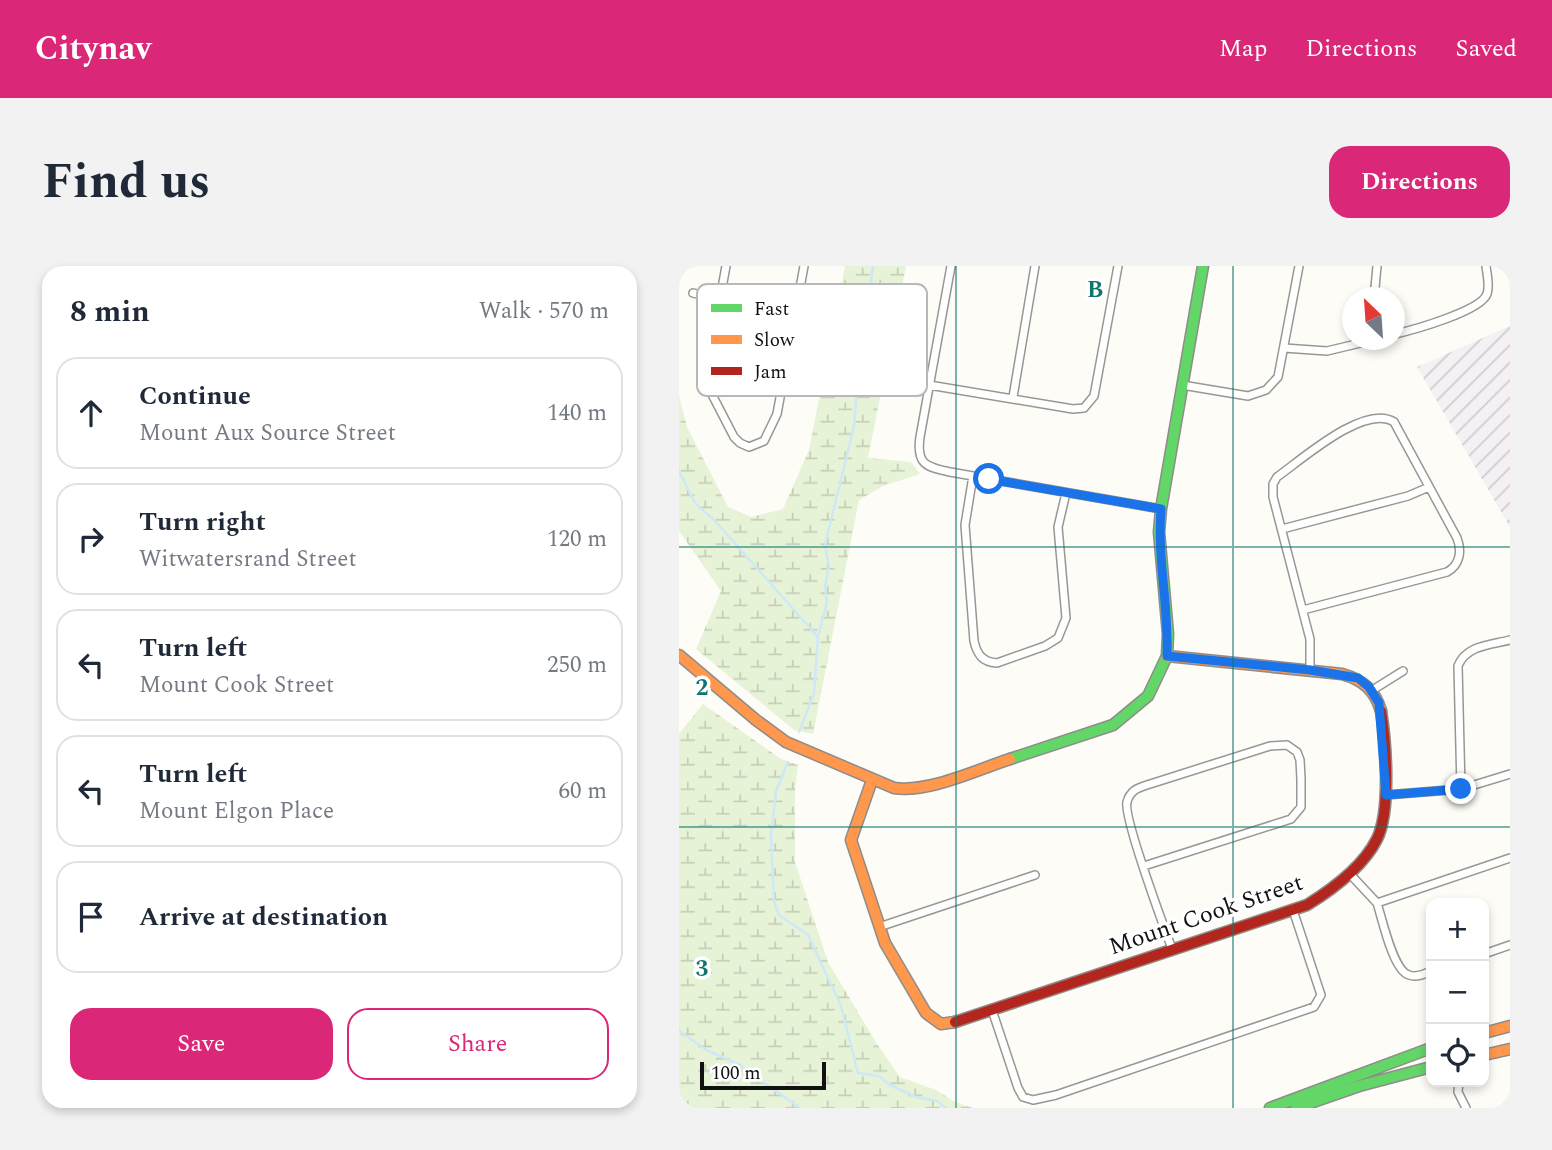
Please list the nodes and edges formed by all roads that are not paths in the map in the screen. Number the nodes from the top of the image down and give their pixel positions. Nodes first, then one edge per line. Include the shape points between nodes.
1 (726, 266) edge
2 (804, 266) edge
3 (951, 266) edge
4 (1035, 266) edge
5 (1118, 266) edge
6 (1203, 266) edge
7 (1299, 266) edge
8 (1377, 266) edge
9 (1486, 266) edge
10 (722, 284) edge
11 (801, 284) edge
12 (1375, 287) edge
13 (693, 293) dead end
14 (697, 294) edge
15 (1405, 332) edge
16 (1342, 347) edge
17 (1284, 348) junction
18 (929, 385) junction
19 (1182, 385) junction
20 (713, 396) edge
21 (780, 396) edge
22 (1013, 397) junction
23 (973, 476) junction
24 (1429, 487) junction
25 (1066, 493) junction
26 (1161, 509) junction
27 (1282, 529) junction
28 (1303, 610) junction
29 (1510, 640) edge
30 (679, 655) edge
31 (1167, 656) junction
32 (1310, 670) junction
33 (1403, 671) dead end
34 (1371, 691) junction
35 (1510, 774) edge
36 (872, 780) junction
37 (1461, 789) junction
38 (1386, 795) junction
39 (1510, 858) edge
40 (1144, 866) junction
41 (1349, 873) junction
42 (1035, 875) dead end
43 (1377, 903) junction
44 (1293, 910) junction
45 (879, 927) junction
46 (1510, 945) edge
47 (1172, 950) junction
48 (1489, 952) edge
49 (1426, 972) edge
50 (992, 1010) junction
51 (1510, 1026) edge
52 (1489, 1032) edge
53 (1510, 1049) edge
54 (1426, 1050) edge
55 (1489, 1054) edge
56 (1426, 1067) edge
57 (1458, 1087) edge
58 (1270, 1108) edge
59 (1296, 1108) edge
60 (1466, 1108) edge

1 - 10 street
2 - 11 street
3 - 18 street
4 - 22 street
5 - 22 street via 1089,405 1073,409
6 - 19 street
7 - 17 street
8 - 12 street
9 - 15 street via 1488,291 1482,301 1429,326
13 - 14 street
16 - 17 street
17 - 19 street via 1278,377 1258,394
18 - 22 street
18 - 23 street via 919,456 937,470
19 - 26 street
20 - 21 street via 734,437 744,446 754,446 764,441
23 - 25 street
23 - 25 street via 965,525 974,641 981,657 990,663 1045,646 1062,633 1066,618 1058,527
24 - 27 street
24 - 27 street via 1394,422 1372,418 1352,426 1277,477 1272,491
24 - 28 street via 1459,544 1452,570
25 - 26 street
26 - 31 street
27 - 28 street
28 - 32 street via 1310,639
29 - 37 street via 1470,651 1458,666
30 - 36 street via 786,742
31 - 32 street
31 - 36 street via 1147,696 1113,725 917,789 894,788
32 - 34 street via 1358,678
33 - 34 street
34 - 38 street, Mount Cook Street via 1382,721
35 - 37 street
36 - 45 street, Mount Cook Street via 851,840
37 - 38 street
38 - 41 street, Mount Cook Street via 1378,839
39 - 43 street
40 - 40 street via 1126,809 1134,790 1278,744 1297,752 1302,799 1300,810 1291,819
40 - 47 street
41 - 43 street
41 - 44 street, Mount Cook Street via 1323,896
42 - 45 street
43 - 49 street via 1399,967 1407,975
44 - 47 street, Mount Cook Street
44 - 50 street via 1321,995 1314,1007 1056,1095 1033,1100 1023,1097
45 - 50 street, Mount Cook Street via 926,1013 936,1022 955,1023
46 - 48 street
47 - 50 street, Mount Cook Street
51 - 52 street
53 - 55 street
54 - 58 street
56 - 59 street
57 - 60 street

